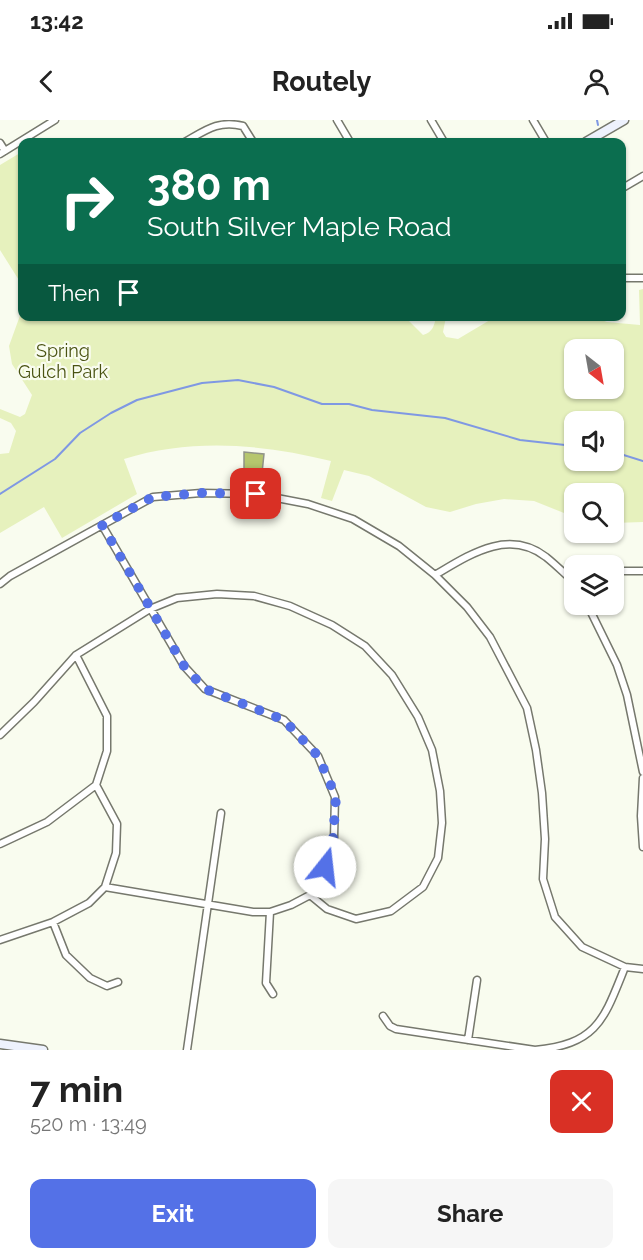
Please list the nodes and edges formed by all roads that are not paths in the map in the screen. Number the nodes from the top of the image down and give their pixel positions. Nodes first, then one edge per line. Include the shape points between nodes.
1 (55, 120) edge
2 (337, 120) edge
3 (431, 120) edge
4 (532, 120) edge
5 (624, 120) edge
6 (25, 138) edge
7 (192, 138) edge
8 (250, 138) edge
9 (348, 138) edge
10 (442, 138) edge
11 (543, 138) edge
12 (593, 138) edge
13 (18, 142) edge
14 (0, 143) edge
15 (2, 152) edge
16 (643, 176) edge
17 (626, 186) edge
18 (626, 278) edge
19 (643, 278) edge
20 (102, 525) junction
21 (624, 571) edge
22 (643, 571) edge
23 (564, 573) edge
24 (435, 575) junction
25 (0, 584) edge
26 (150, 609) junction
27 (592, 615) edge
28 (76, 655) junction
29 (0, 735) edge
30 (643, 772) edge
31 (643, 778) edge
32 (96, 785) junction
33 (221, 813) dead end
34 (0, 844) edge
35 (643, 847) edge
36 (105, 887) junction
37 (310, 895) junction
38 (209, 906) junction
39 (270, 912) junction
40 (53, 922) junction
41 (0, 940) edge
42 (626, 967) junction
43 (643, 969) edge
44 (477, 980) dead end
45 (118, 982) dead end
46 (273, 994) dead end
47 (382, 1016) dead end
48 (468, 1040) junction
49 (0, 1044) edge
50 (43, 1050) edge
51 (187, 1050) edge

1 - 6 street
2 - 9 street
3 - 10 street
4 - 11 street
5 - 12 street
7 - 8 street via 216,124 231,122 243,126
13 - 15 street
14 - 15 street
16 - 17 street
18 - 19 street
20 - 24 street via 153,497 256,494 308,504 353,519 399,546
20 - 25 street
20 - 26 street
21 - 22 street
23 - 24 street via 545,555 521,545 495,545 474,552
24 - 42 street via 490,637 527,708 542,793 543,879 555,917 582,947
26 - 28 street
26 - 37 street via 184,666 205,689 284,720 318,756 336,797 333,838 325,867
26 - 37 street via 177,598 217,594 254,596 290,606 332,624 365,646 392,675 418,717 432,750 442,823 438,858 423,887 391,911 356,919 327,909
27 - 30 street via 627,695
28 - 29 street
28 - 32 street via 106,716 107,751
31 - 35 street
32 - 34 street via 47,822
32 - 36 street via 117,824 116,853
33 - 38 street
36 - 38 street
36 - 40 street via 89,903
37 - 39 street
38 - 39 street
38 - 51 street
39 - 46 street via 266,982
40 - 41 street
40 - 45 street via 66,955 90,978 107,986
42 - 43 street
42 - 48 street via 606,1014 573,1043 535,1050
44 - 48 street
47 - 48 street via 396,1029
49 - 50 street

